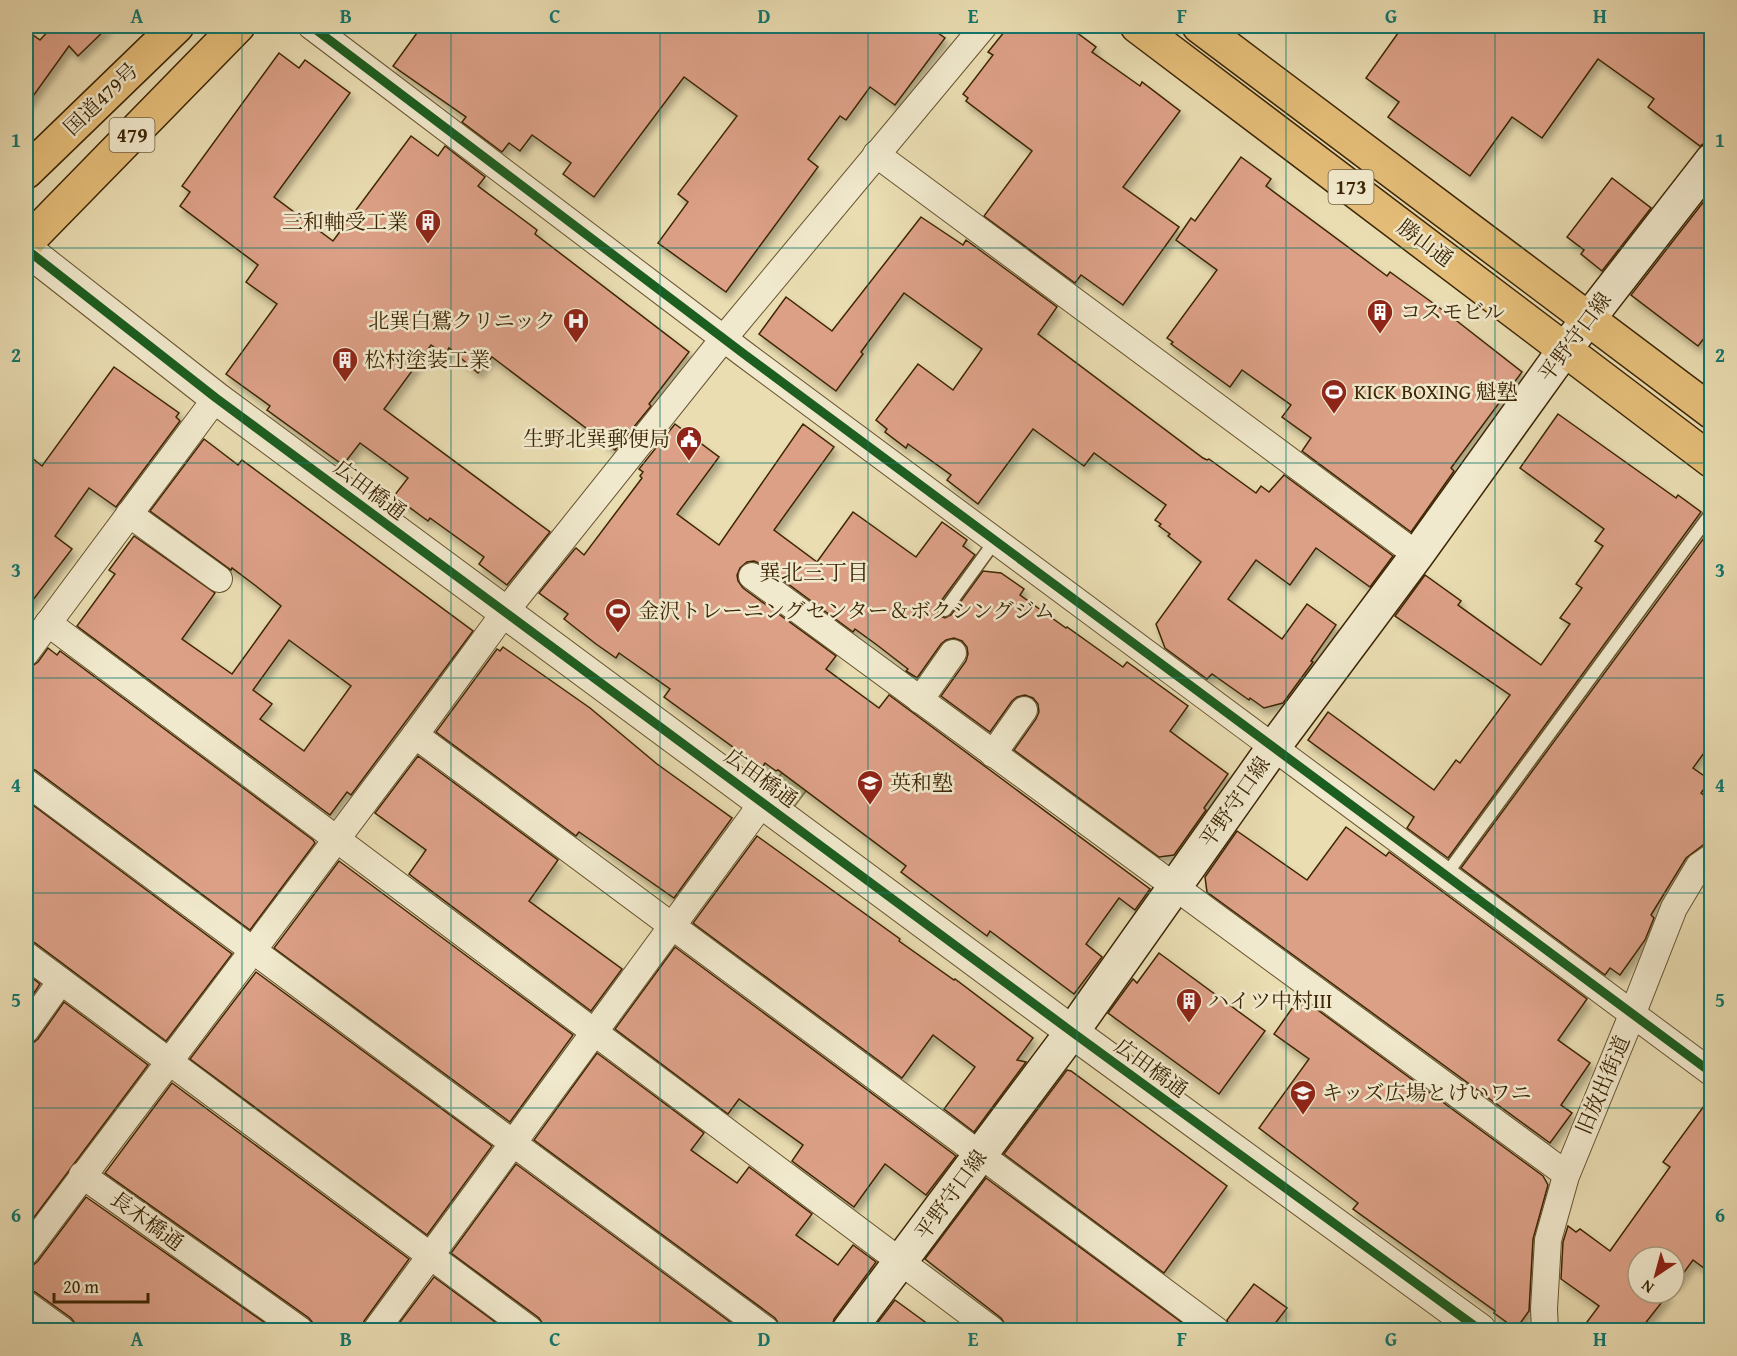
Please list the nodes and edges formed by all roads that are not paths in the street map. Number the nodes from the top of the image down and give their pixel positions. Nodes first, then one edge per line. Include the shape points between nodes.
1 (177, 26) edge
2 (238, 26) edge
3 (311, 26) edge
4 (984, 26) edge
5 (1137, 26) edge
6 (1199, 26) edge
7 (876, 154) junction
8 (1712, 160) edge
9 (26, 172) edge
10 (26, 243) edge
11 (26, 249) edge
12 (1589, 319) junction
13 (724, 338) junction
14 (1564, 349) junction
15 (216, 398) junction
16 (1712, 412) edge
17 (1712, 461) edge
18 (1712, 512) edge
19 (129, 514) junction
20 (995, 541) junction
21 (1417, 555) junction
22 (752, 576) dead end
23 (219, 579) dead end
24 (945, 610) dead end
25 (505, 612) junction
26 (48, 623) junction
27 (26, 653) edge
28 (953, 653) dead end
29 (920, 700) junction
30 (1024, 710) dead end
31 (415, 735) junction
32 (1273, 748) junction
33 (993, 754) junction
34 (26, 782) edge
35 (763, 802) junction
36 (336, 838) junction
37 (1712, 857) edge
38 (1445, 876) junction
39 (1174, 887) junction
40 (671, 927) junction
41 (251, 951) junction
42 (26, 955) edge
43 (61, 981) junction
44 (1632, 1015) junction
45 (26, 1030) edge
46 (594, 1032) junction
47 (1072, 1032) junction
48 (170, 1061) junction
49 (1712, 1073) edge
50 (514, 1143) junction
51 (980, 1155) junction
52 (1566, 1174) junction
53 (82, 1175) junction
54 (26, 1251) edge
55 (429, 1256) junction
56 (901, 1262) junction
57 (26, 1304) edge
58 (62, 1330) edge
59 (300, 1330) edge
60 (376, 1330) edge
61 (530, 1330) edge
62 (766, 1330) edge
63 (849, 1330) edge
64 (993, 1330) edge
65 (1216, 1330) edge
66 (1480, 1330) edge
67 (1545, 1330) edge

1 - 9 main road, 国道479号 / 479
2 - 10 main road, 479
3 - 13 street
4 - 7 street
5 - 14 main road, 勝山通 / 173
6 - 12 main road, 勝山通 / 173
7 - 13 street
7 - 21 street
8 - 12 main road, 平野守口線
11 - 15 street, 広田橋通
12 - 14 main road, 平野守口線
12 - 16 main road, 勝山通 / 173
13 - 20 street
13 - 25 street
14 - 17 main road, 勝山通 / 173
14 - 21 main road, 平野守口線
15 - 19 street
15 - 25 street, 広田橋通
18 - 38 lane
19 - 23 street
19 - 26 street
20 - 24 lane
20 - 32 street
21 - 32 main road, 平野守口線
22 - 29 street
25 - 31 street
25 - 35 street, 広田橋通
26 - 27 street
26 - 36 street
28 - 29 street
29 - 33 street
30 - 33 street
31 - 36 street
31 - 40 street
32 - 38 street
32 - 39 main road, 平野守口線
33 - 39 street
34 - 41 street
35 - 40 street
35 - 47 street, 広田橋通
36 - 41 street
36 - 46 street
37 - 44 street, 旧放出街道 via 1699,866 1674,908
38 - 44 street
39 - 47 main road, 平野守口線
39 - 52 street
40 - 46 street
40 - 51 street
41 - 48 street
41 - 50 street
42 - 43 street
43 - 45 street
43 - 48 street
44 - 49 street
44 - 52 street, 旧放出街道
46 - 50 street
46 - 56 street
47 - 51 main road, 平野守口線
47 - 66 street, 広田橋通
48 - 53 street
48 - 55 street
50 - 55 street
50 - 62 street
51 - 56 main road, 平野守口線
51 - 65 street
52 - 67 street, 旧放出街道 via 1548,1240
53 - 54 street
53 - 59 street, 長木橋通
55 - 60 street
55 - 61 street
56 - 63 main road, 平野守口線
56 - 64 street
57 - 58 street

